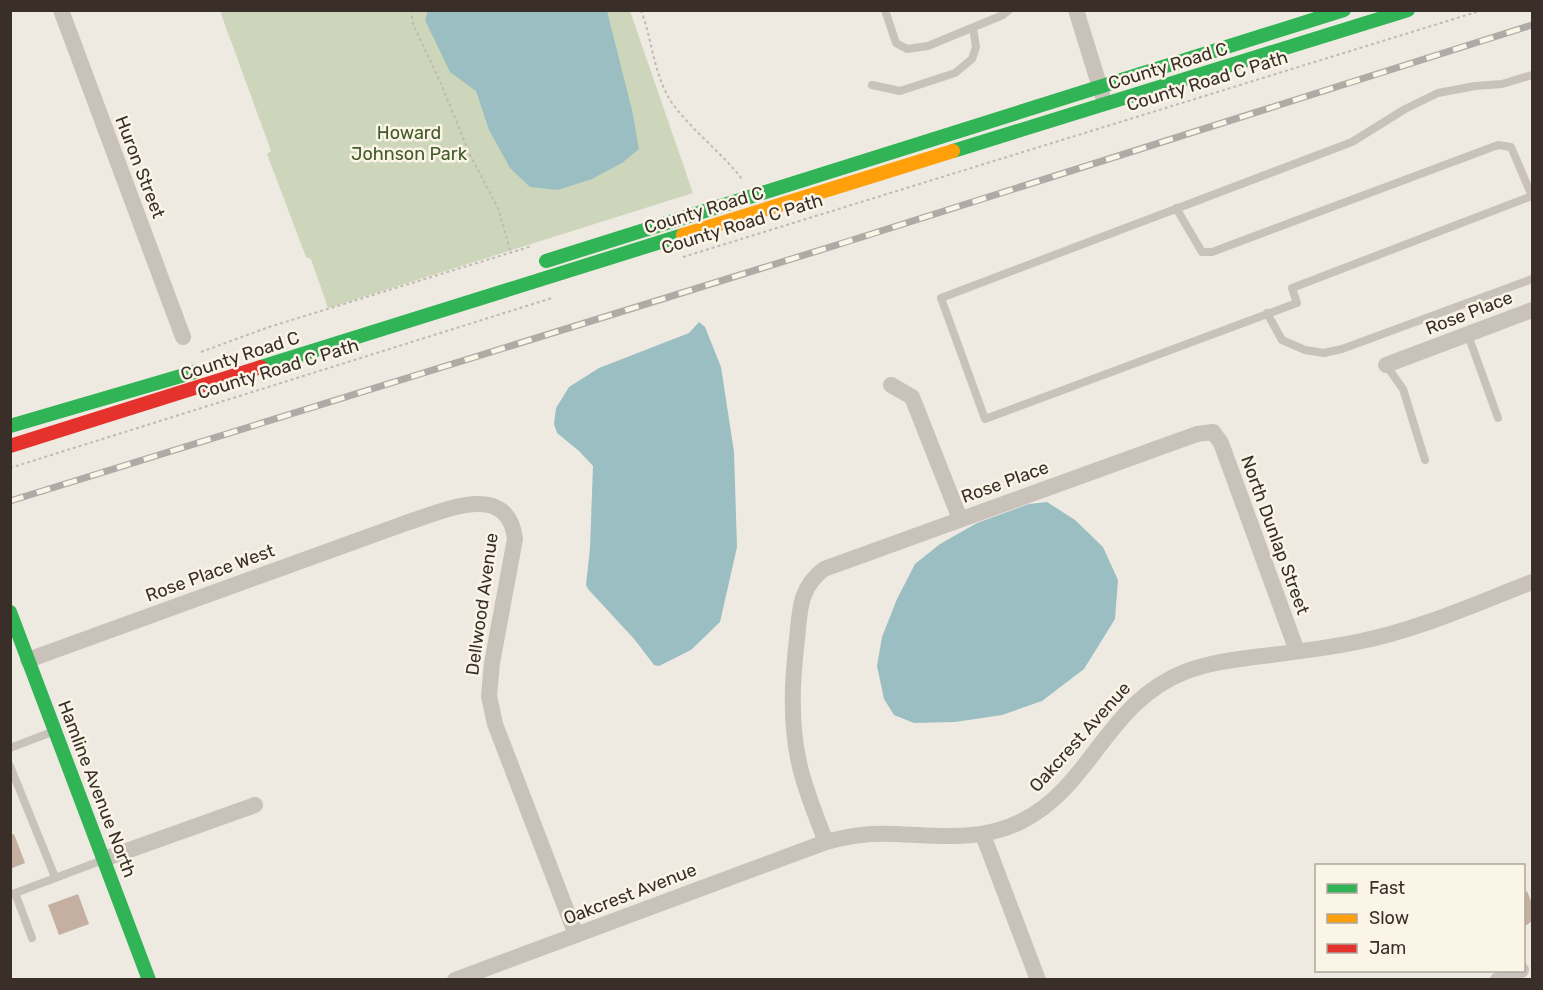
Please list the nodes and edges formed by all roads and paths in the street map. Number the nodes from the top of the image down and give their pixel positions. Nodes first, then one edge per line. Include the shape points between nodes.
1 (61, 10) edge
2 (411, 10) edge
3 (641, 10) edge
4 (885, 10) edge
5 (1009, 10) edge
6 (1076, 10) edge
7 (1344, 10) edge
8 (1408, 10) edge
9 (1483, 10) edge
10 (973, 28) junction
11 (1533, 75) edge
12 (872, 85) dead end
13 (1100, 86) junction
14 (1105, 104) junction
15 (744, 182) dead end
16 (1532, 196) edge
17 (1176, 208) junction
18 (511, 253) dead end
19 (680, 258) dead end
20 (533, 265) dead end
21 (1533, 279) edge
22 (556, 297) dead end
23 (1533, 310) edge
24 (1267, 314) junction
25 (1468, 334) junction
26 (183, 336) dead end
27 (1386, 365) joint
28 (207, 368) dead end
29 (891, 385) dead end
30 (1498, 418) dead end
31 (10, 426) edge
32 (1213, 432) joint
33 (10, 446) edge
34 (1425, 460) dead end
35 (10, 468) edge
36 (960, 519) junction
37 (406, 523) joint
38 (1533, 582) edge
39 (10, 612) edge
40 (1297, 651) junction
41 (24, 657) junction
42 (55, 730) junction
43 (10, 748) edge
44 (10, 766) edge
45 (255, 805) dead end
46 (983, 835) junction
47 (826, 842) junction
48 (104, 859) junction
49 (54, 877) junction
50 (13, 894) edge
51 (576, 935) junction
52 (32, 938) dead end
53 (1517, 972) edge
54 (149, 980) edge
55 (455, 980) edge
56 (1038, 980) edge
57 (1498, 980) edge

1 - 26 street, Huron Street
2 - 18 path via 413,24 471,157 498,208
3 - 15 path via 659,74 674,106
4 - 10 lane via 896,43 907,49 928,46
5 - 10 lane
6 - 13 street
7 - 13 main road, County Road C
8 - 14 main road, County Road C
9 - 19 path, County Road C Path
10 - 12 lane via 976,48 972,59 955,73 900,91
11 - 17 lane via 1502,84 1438,93 1352,142
13 - 14 street
13 - 20 main road, County Road C
14 - 33 main road, County Road C
16 - 17 lane via 1511,147 1498,145 1212,252 1202,252
16 - 24 lane via 1292,288 1297,303
17 - 24 lane via 941,298 985,419
21 - 24 lane via 1324,353 1282,340
22 - 35 path, County Road C Path
23 - 25 street, Rose Place
25 - 27 street, Rose Place
25 - 30 lane
27 - 34 lane via 1403,389
28 - 31 main road, County Road C
29 - 36 street via 912,397
32 - 36 street, Rose Place via 1197,434
32 - 40 street, North Dunlap Street via 1221,443
36 - 47 street, Rose Place via 824,569 813,578 802,599 792,702 794,733 799,765
37 - 41 street, Rose Place West
37 - 51 street, Dellwood Avenue via 482,503 501,510 514,528 489,696 495,724
38 - 40 street, Oakcrest Avenue via 1396,633
39 - 41 main road, Hamline Avenue North
40 - 46 street, Oakcrest Avenue via 1209,664 1167,680 1130,707 1057,797 1022,821
41 - 42 main road, Hamline Avenue North
42 - 43 lane
42 - 48 main road, Hamline Avenue North
44 - 49 lane
45 - 48 street
46 - 47 street, Oakcrest Avenue via 958,838 871,834
46 - 56 street
47 - 51 street, Oakcrest Avenue
48 - 49 lane
48 - 54 main road, Hamline Avenue North
49 - 50 lane
50 - 52 lane
51 - 55 street, Oakcrest Avenue
53 - 57 street

